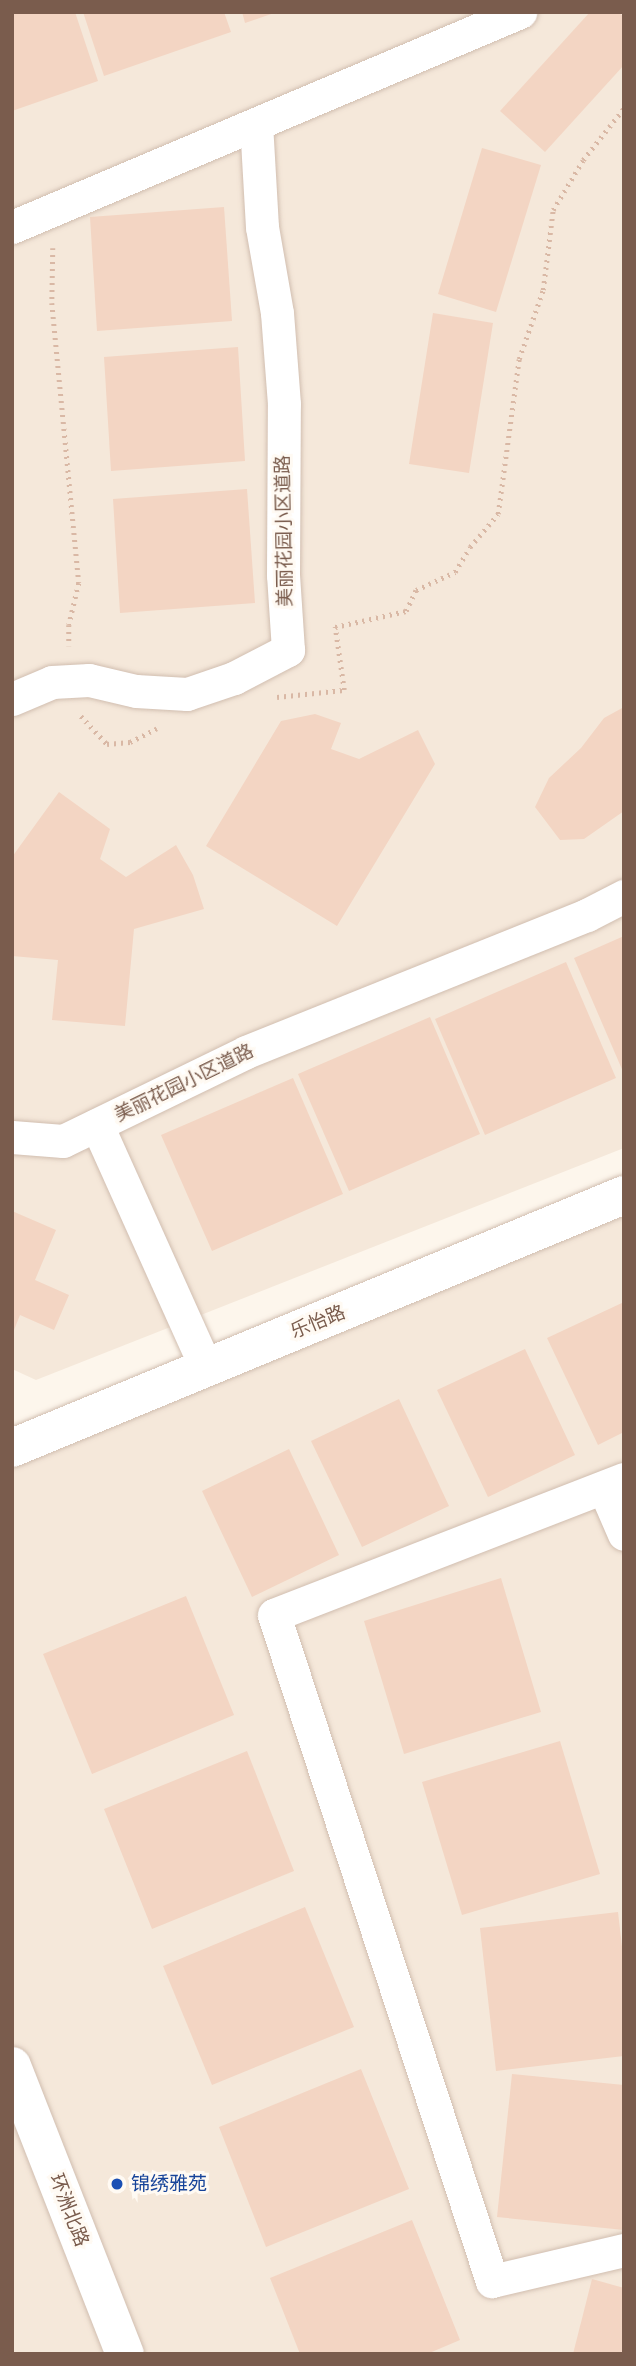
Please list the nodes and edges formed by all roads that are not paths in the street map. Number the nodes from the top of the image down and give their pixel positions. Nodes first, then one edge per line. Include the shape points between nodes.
1 (520, 12) edge
2 (256, 124) junction
3 (12, 227) edge
4 (12, 699) edge
5 (624, 896) edge
6 (97, 1125) junction
7 (12, 1137) edge
8 (624, 1195) edge
9 (206, 1368) junction
10 (12, 1448) edge
11 (614, 1484) edge
12 (624, 1534) edge
13 (12, 2066) edge
14 (624, 2250) edge
15 (125, 2354) edge

1 - 2 street
2 - 3 street
2 - 4 street, 美丽花园小区道路 via 262,227 284,404 283,575 288,650 234,678 187,694 136,691 89,680 52,682
5 - 6 street, 美丽花园小区道路 via 246,1052
6 - 7 street, 美丽花园小区道路 via 63,1141
6 - 9 street
8 - 9 street, 乐怡路
9 - 10 street, 乐怡路
11 - 12 street
11 - 14 street via 274,1615 492,2281
13 - 15 street, 环洲北路

